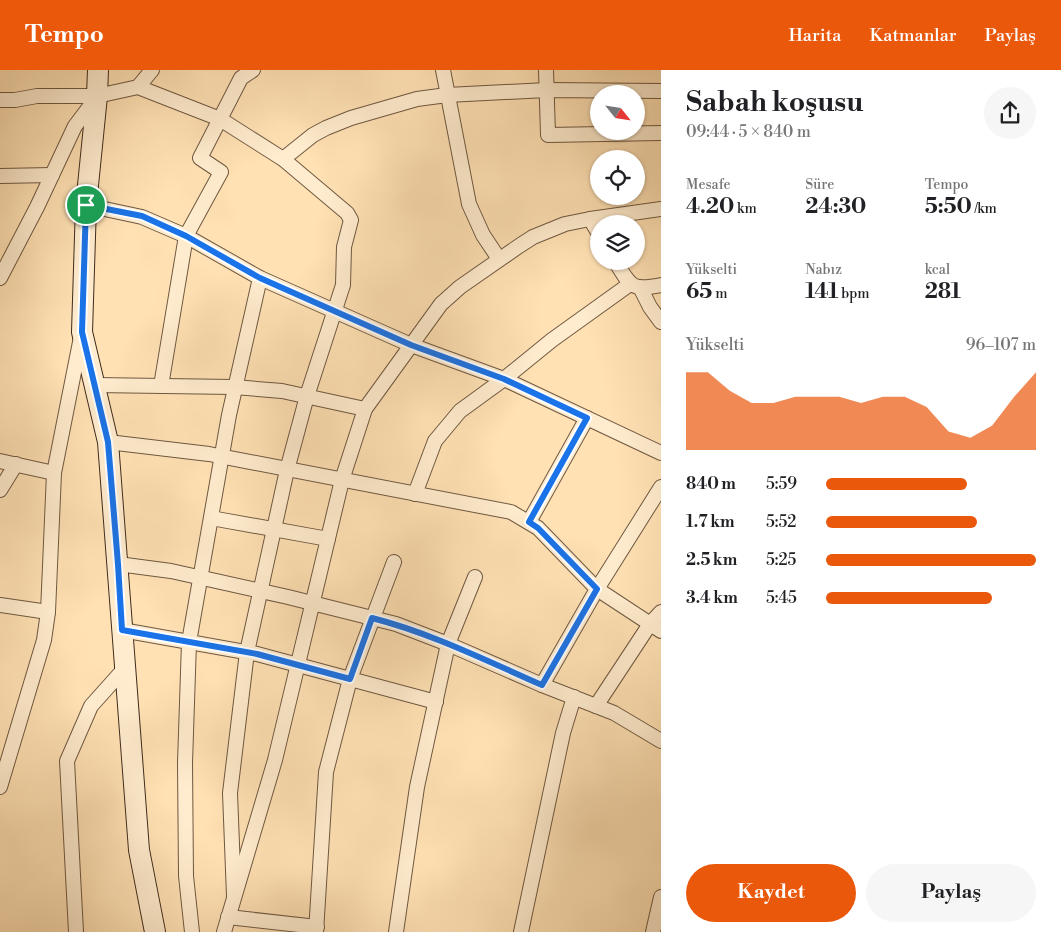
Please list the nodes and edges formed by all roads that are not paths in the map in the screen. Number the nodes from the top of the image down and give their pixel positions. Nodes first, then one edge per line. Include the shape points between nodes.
1 (98, 70) edge
2 (152, 70) edge
3 (253, 70) edge
4 (443, 70) edge
5 (546, 70) edge
6 (237, 74) edge
7 (138, 88) junction
8 (547, 90) junction
9 (661, 92) edge
10 (447, 95) junction
11 (97, 96) junction
12 (0, 100) edge
13 (220, 119) junction
14 (661, 133) edge
15 (283, 159) junction
16 (52, 175) junction
17 (0, 176) edge
18 (86, 205) junction
19 (661, 209) edge
20 (614, 215) edge
21 (590, 218) edge
22 (186, 236) junction
23 (7, 253) edge
24 (499, 259) junction
25 (623, 270) edge
26 (0, 278) edge
27 (260, 278) junction
28 (661, 285) edge
29 (636, 286) junction
30 (334, 311) junction
31 (661, 322) edge
32 (82, 332) junction
33 (411, 345) junction
34 (504, 379) junction
35 (94, 384) junction
36 (161, 386) junction
37 (234, 387) junction
38 (307, 396) junction
39 (365, 409) junction
40 (587, 418) junction
41 (108, 442) junction
42 (661, 453) edge
43 (223, 457) junction
44 (0, 461) edge
45 (16, 464) junction
46 (287, 470) junction
47 (54, 473) junction
48 (342, 480) junction
49 (661, 487) edge
50 (0, 490) edge
51 (415, 494) junction
52 (211, 518) junction
53 (529, 522) junction
54 (275, 530) junction
55 (328, 539) junction
56 (394, 562) dead end
57 (118, 564) junction
58 (475, 577) dead end
59 (200, 578) junction
60 (597, 589) junction
61 (262, 591) junction
62 (313, 603) junction
63 (0, 605) edge
64 (48, 612) junction
65 (661, 612) edge
66 (372, 618) junction
67 (656, 627) edge
68 (122, 630) junction
69 (189, 642) junction
70 (448, 644) junction
71 (247, 652) junction
72 (298, 665) junction
73 (125, 668) junction
74 (350, 679) junction
75 (542, 685) junction
76 (574, 697) junction
77 (436, 702) junction
78 (596, 706) junction
79 (7, 735) edge
80 (661, 741) edge
81 (0, 788) edge
82 (234, 896) junction
83 (661, 897) edge
84 (228, 917) junction
85 (316, 929) edge
86 (76, 932) edge
87 (155, 932) edge
88 (192, 932) edge
89 (224, 932) edge
90 (396, 932) edge
91 (521, 932) edge
92 (653, 932) edge

1 - 11 street
2 - 7 street
3 - 6 street
4 - 10 street
5 - 8 street
6 - 13 street
7 - 11 street
7 - 13 street
8 - 9 street
8 - 10 street
8 - 14 street via 548,135
10 - 15 street via 392,105 350,118 313,135
10 - 24 street via 469,204 483,235
11 - 12 street
11 - 16 street via 75,126
11 - 18 street
13 - 15 street
13 - 22 street via 200,158 221,172
15 - 30 street via 352,220 344,247 343,285
16 - 17 street
16 - 23 street
18 - 22 street via 142,216
18 - 32 street
19 - 20 street
21 - 24 street via 548,230
22 - 27 street
22 - 36 street
23 - 26 street
24 - 33 street via 449,296
25 - 29 street
27 - 30 street
27 - 37 street
28 - 29 street
29 - 31 street
29 - 34 street via 552,340
30 - 33 street
30 - 38 street
32 - 35 street
32 - 47 street
33 - 34 street
33 - 39 street
34 - 40 street
34 - 51 street via 460,411 435,441
35 - 36 street
35 - 41 street
36 - 37 street
37 - 38 street via 282,390
37 - 43 street
38 - 39 street
38 - 46 street
39 - 48 street
40 - 42 street
40 - 53 street
41 - 43 street
41 - 57 street
43 - 46 street
43 - 52 street
44 - 45 street
45 - 47 street
45 - 50 street
46 - 48 street
46 - 54 street
47 - 64 street
48 - 51 street
48 - 55 street
49 - 60 street
51 - 53 street via 511,512
52 - 54 street
52 - 59 street
53 - 60 street
54 - 55 street
54 - 61 street
55 - 62 street
56 - 66 street
57 - 59 street
57 - 68 street
58 - 70 street
59 - 61 street
59 - 69 street
60 - 67 street
60 - 75 street
61 - 62 street
61 - 71 street
62 - 66 street
62 - 72 street
63 - 64 street
64 - 79 street via 44,640
65 - 67 street
66 - 70 street
66 - 74 street
67 - 78 street
68 - 69 street
68 - 73 street
69 - 71 street
69 - 88 street via 186,876
70 - 75 street
70 - 77 street
71 - 72 street
71 - 82 street via 230,792
72 - 74 street
72 - 82 street via 275,760
73 - 86 street via 91,706 67,761
73 - 87 street via 139,850
74 - 77 street
74 - 85 street via 326,772
75 - 76 street
76 - 78 street
76 - 91 street via 563,733
77 - 90 street via 417,787
78 - 80 street
79 - 81 street
82 - 84 street
83 - 92 street
84 - 85 street
84 - 89 street

